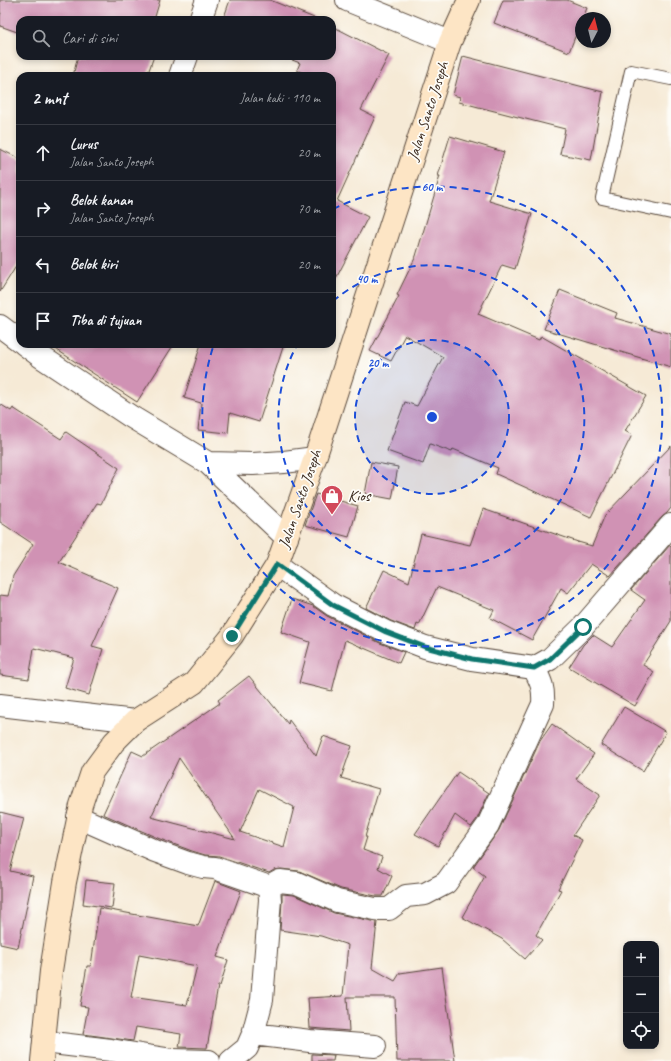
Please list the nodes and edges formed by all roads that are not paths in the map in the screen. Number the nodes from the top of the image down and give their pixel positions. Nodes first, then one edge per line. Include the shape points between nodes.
1 (207, 0) edge
2 (347, 0) edge
3 (469, 0) edge
4 (201, 16) edge
5 (450, 42) junction
6 (186, 60) edge
7 (182, 72) edge
8 (671, 79) edge
9 (671, 213) edge
10 (0, 326) edge
11 (16, 338) edge
12 (37, 348) edge
13 (315, 458) junction
14 (208, 463) junction
15 (671, 525) edge
16 (287, 538) junction
17 (277, 564) junction
18 (534, 668) junction
19 (0, 705) edge
20 (135, 721) junction
21 (78, 818) junction
22 (269, 887) junction
23 (253, 1034) junction
24 (375, 1046) dead end
25 (43, 1052) edge
26 (209, 1061) edge
27 (232, 1061) edge

1 - 4 street
2 - 5 street
3 - 5 main road, Jalan Santo Joseph
5 - 13 main road, Jalan Santo Joseph
6 - 7 street
8 - 9 lane via 631,71 602,198
10 - 11 street
12 - 14 street via 130,416
13 - 14 street via 253,464
13 - 16 main road, Jalan Santo Joseph
14 - 16 street
15 - 18 street via 583,627 550,659
16 - 17 main road, Jalan Santo Joseph
17 - 18 street, Jalan Santo Joseph via 333,605 386,632 425,647 472,659
17 - 20 main road via 232,636 194,684
18 - 22 street via 544,692 543,704 488,825 446,883 425,894 406,896 390,909 375,909 337,901 297,883 280,881
19 - 20 street
20 - 21 main road via 114,742 92,772
21 - 22 street via 188,863 227,871
21 - 25 main road via 51,971
22 - 23 street via 262,1000
23 - 24 street
23 - 27 street via 247,1048
25 - 26 street via 111,1050 173,1060

